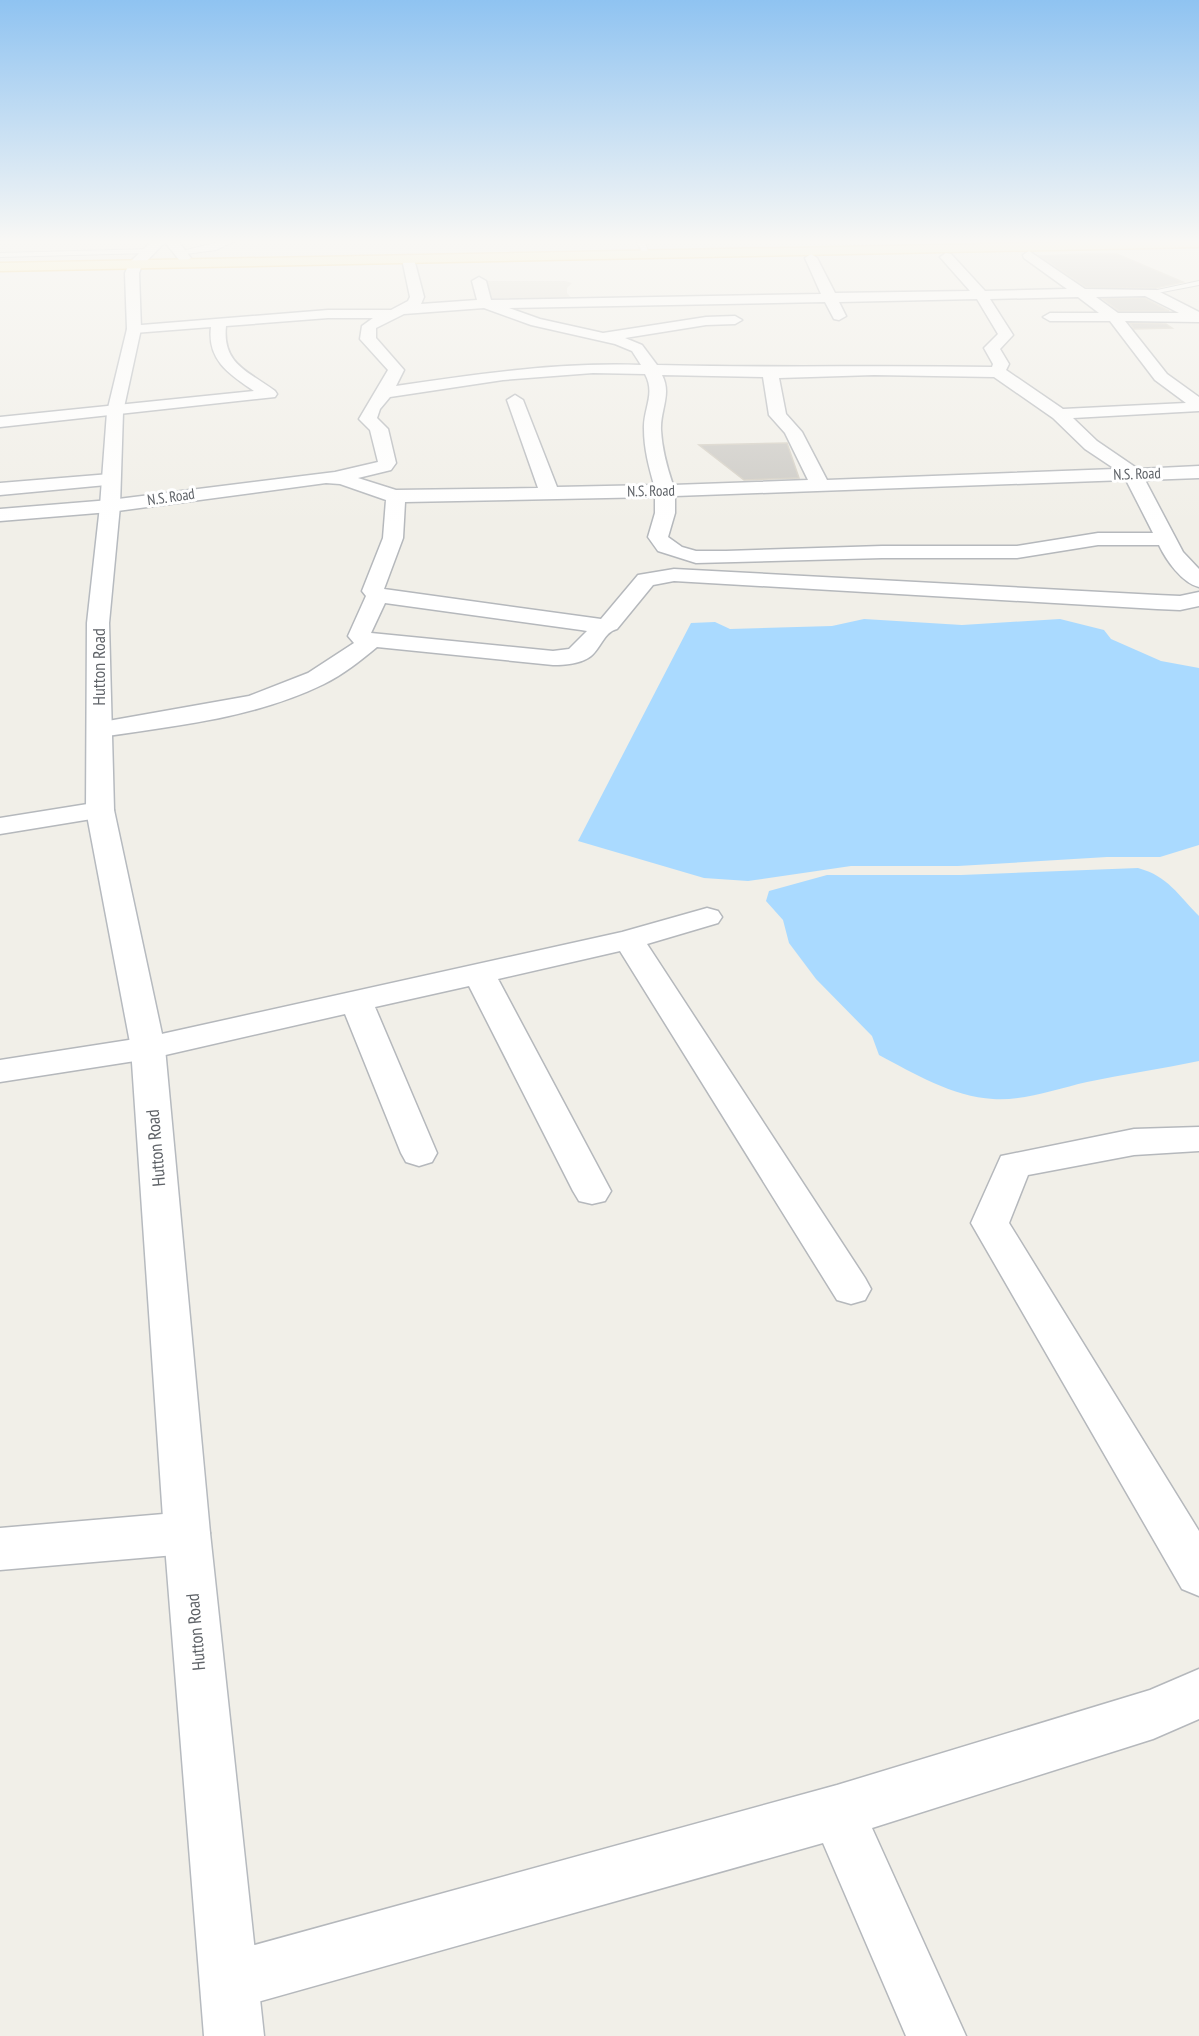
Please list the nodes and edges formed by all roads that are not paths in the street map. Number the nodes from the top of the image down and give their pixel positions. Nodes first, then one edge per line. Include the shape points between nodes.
1 (132, 335) edge
2 (218, 335) edge
3 (367, 335) edge
4 (600, 335) edge
5 (612, 335) edge
6 (1006, 335) edge
7 (1128, 335) edge
8 (605, 336) junction
9 (651, 369) junction
10 (998, 372) junction
11 (776, 373) junction
12 (385, 393) junction
13 (515, 400) dead end
14 (115, 412) junction
15 (1059, 414) junction
16 (0, 422) edge
17 (1075, 428) junction
18 (1109, 429) dead end
19 (1199, 472) edge
20 (1132, 474) junction
21 (339, 477) junction
22 (820, 484) junction
23 (0, 489) edge
24 (665, 490) junction
25 (110, 493) junction
26 (550, 493) junction
27 (396, 496) junction
28 (0, 515) edge
29 (1167, 539) junction
30 (1199, 581) edge
31 (378, 595) junction
32 (1199, 599) edge
33 (602, 626) junction
34 (372, 640) junction
35 (100, 729) junction
36 (100, 810) junction
37 (0, 826) edge
38 (707, 917) dead end
39 (629, 940) junction
40 (480, 975) junction
41 (356, 1002) junction
42 (148, 1048) junction
43 (0, 1071) edge
44 (1199, 1139) edge
45 (419, 1153) dead end
46 (592, 1191) dead end
47 (851, 1289) dead end
48 (187, 1533) junction
49 (0, 1549) edge
50 (1199, 1574) edge
51 (1199, 1694) edge
52 (837, 1812) junction
53 (229, 1981) junction
54 (234, 2036) edge
55 (936, 2036) edge

1 - 14 street, Hutton Road
2 - 14 street via 217,345 226,362 269,394
3 - 12 street via 396,369
4 - 8 street
5 - 8 street
6 - 10 street via 992,348 1001,364
7 - 15 street via 1161,376 1198,407
8 - 9 street via 637,348
9 - 11 street
9 - 12 street via 593,368 503,375
9 - 24 street via 659,397 652,427
10 - 11 street
10 - 15 street
11 - 22 street via 771,377 778,415 793,432
12 - 21 street via 368,419 379,429 387,463
13 - 26 street
14 - 16 street
14 - 25 street, Hutton Road
15 - 17 street
17 - 18 street
17 - 20 street via 1091,445
19 - 20 street, N.S. Road
20 - 22 street, N.S. Road
20 - 29 street
21 - 25 street, N.S. Road
21 - 27 street, N.S. Road via 370,492
22 - 24 street, N.S. Road
23 - 25 street
24 - 26 street, N.S. Road
24 - 29 street via 665,513 658,537 665,547 696,557 998,553 1098,539
25 - 28 street
25 - 35 street, Hutton Road via 98,623
26 - 27 street, N.S. Road
27 - 31 street via 393,538 375,585
29 - 30 street via 1174,555
31 - 33 street
31 - 34 street via 359,636
32 - 33 street via 1157,602 674,575 646,580 615,618
33 - 34 street via 584,653 572,658
34 - 35 street via 343,663 297,687 209,712
35 - 36 street, Hutton Road
36 - 37 street
36 - 42 street, Hutton Road
38 - 39 street
39 - 40 street
39 - 47 street
40 - 41 street
40 - 46 street
41 - 42 street
41 - 45 street
42 - 43 street
42 - 48 street, Hutton Road
44 - 50 street via 1134,1142 1014,1165 990,1223
48 - 49 street
48 - 53 street, Hutton Road
51 - 52 street via 1153,1714
52 - 53 street
52 - 55 street
53 - 54 street, Hutton Road

